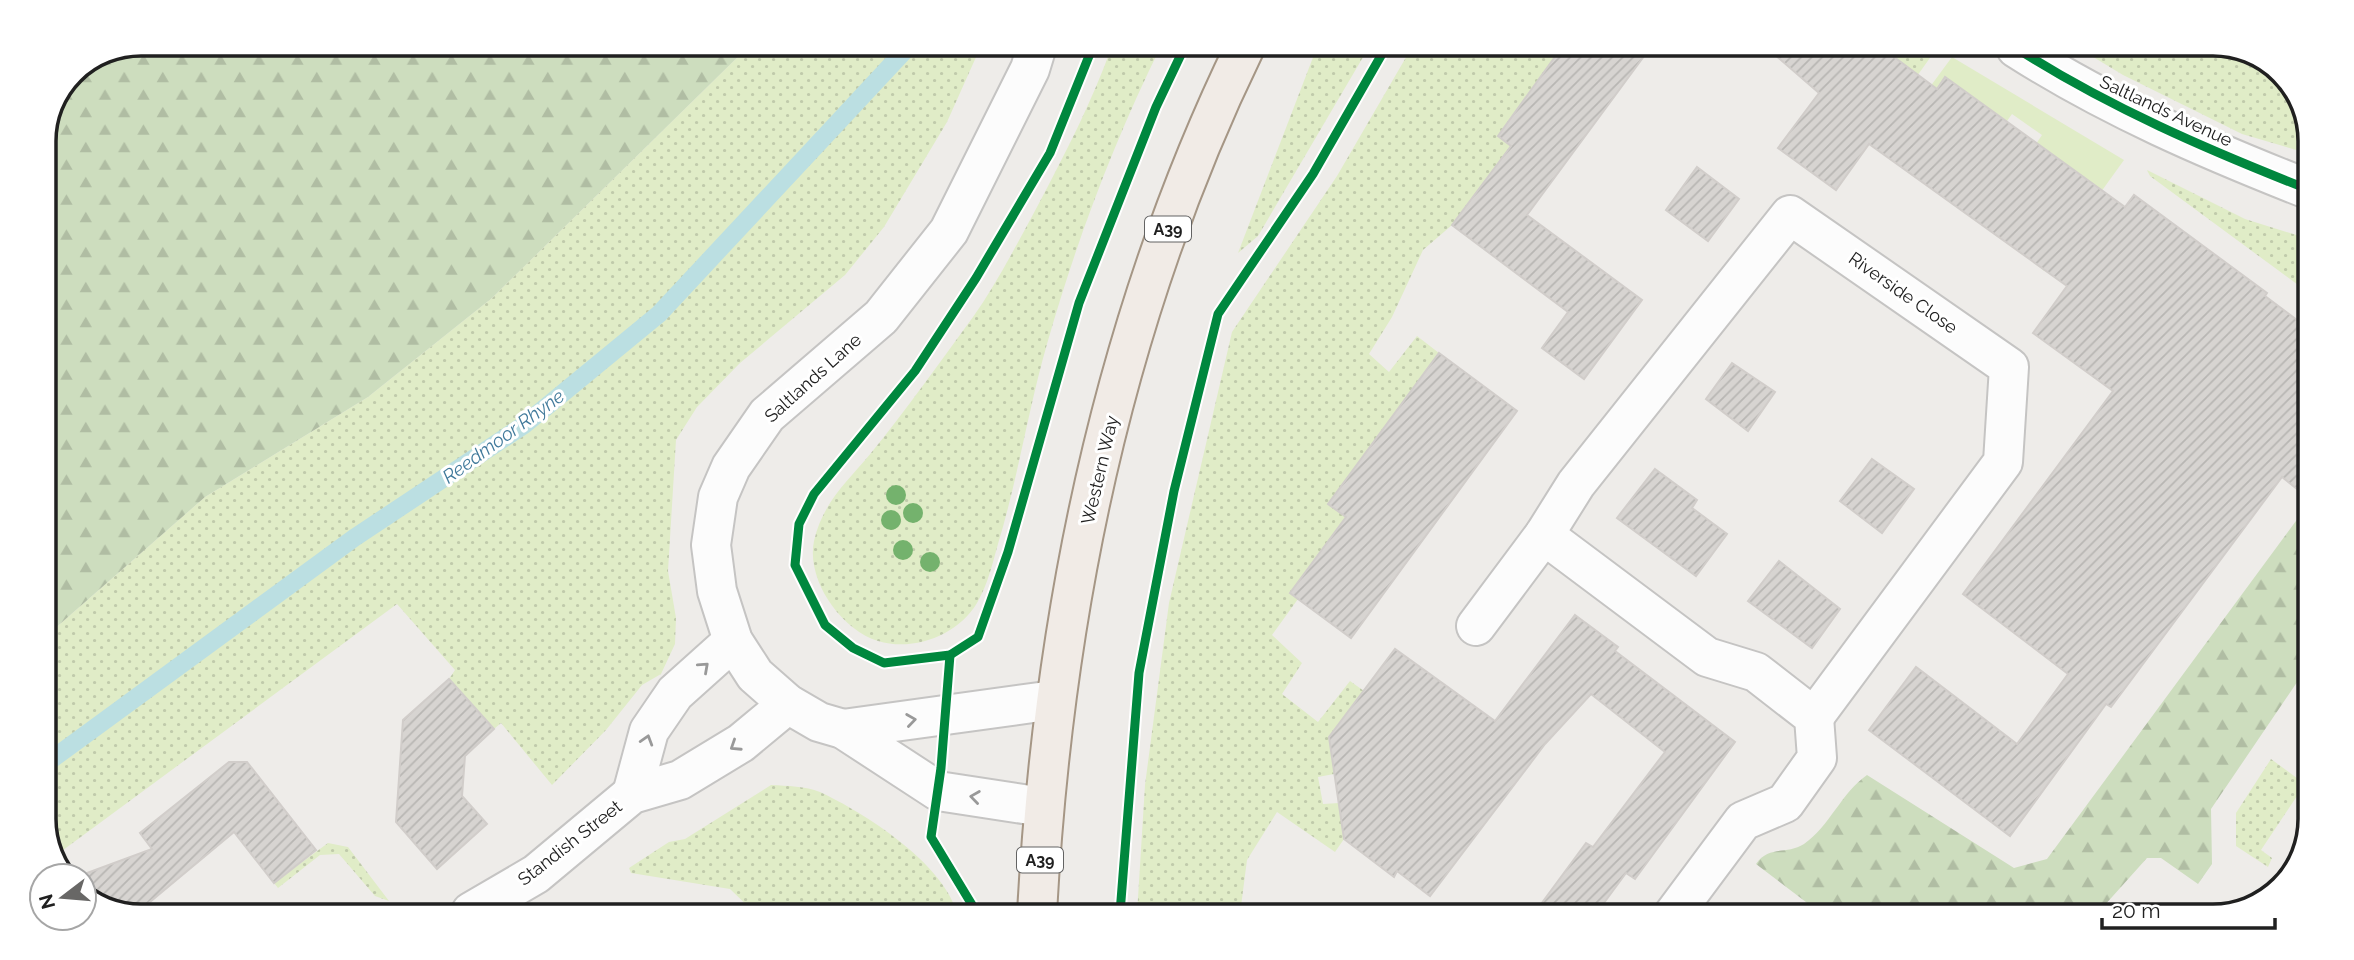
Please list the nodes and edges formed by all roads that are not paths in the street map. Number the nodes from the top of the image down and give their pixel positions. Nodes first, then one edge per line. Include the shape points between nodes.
1 (1034, 56) edge
2 (1241, 56) edge
3 (2028, 56) edge
4 (2298, 185) edge
5 (1544, 535) junction
6 (1476, 626) dead end
7 (733, 641) junction
8 (1054, 700) junction
9 (788, 704) junction
10 (1814, 717) junction
11 (843, 729) junction
12 (632, 794) junction
13 (1043, 807) junction
14 (485, 904) edge
15 (1038, 904) edge
16 (1681, 904) edge

1 - 7 street, Saltlands Lane via 949,230 881,317 767,415 731,467 718,497 711,545 717,591
2 - 8 main road, Western Way / A39 via 1176,207 1140,310 1081,549
3 - 4 street, Saltlands Avenue via 2067,81 2204,148
5 - 6 street, Riverside Close
5 - 10 street via 1707,657 1756,672
5 - 10 street, Riverside Close via 1576,484 1790,215 2009,367 2003,461
7 - 9 street, Saltlands Lane via 755,675
12 -> 7 street, Standish Street via 649,731 675,693
11 -> 8 street, Saltlands Lane
8 - 13 main road, Western Way / A39
9 - 11 street, Saltlands Lane via 819,722
9 -> 12 street, Standish Street via 741,743 680,780
10 - 16 street via 1817,758 1785,803 1743,821
13 -> 11 street, Saltlands Lane via 938,792
12 - 14 street, Standish Street via 536,874
13 - 15 main road, Western Way / A39

